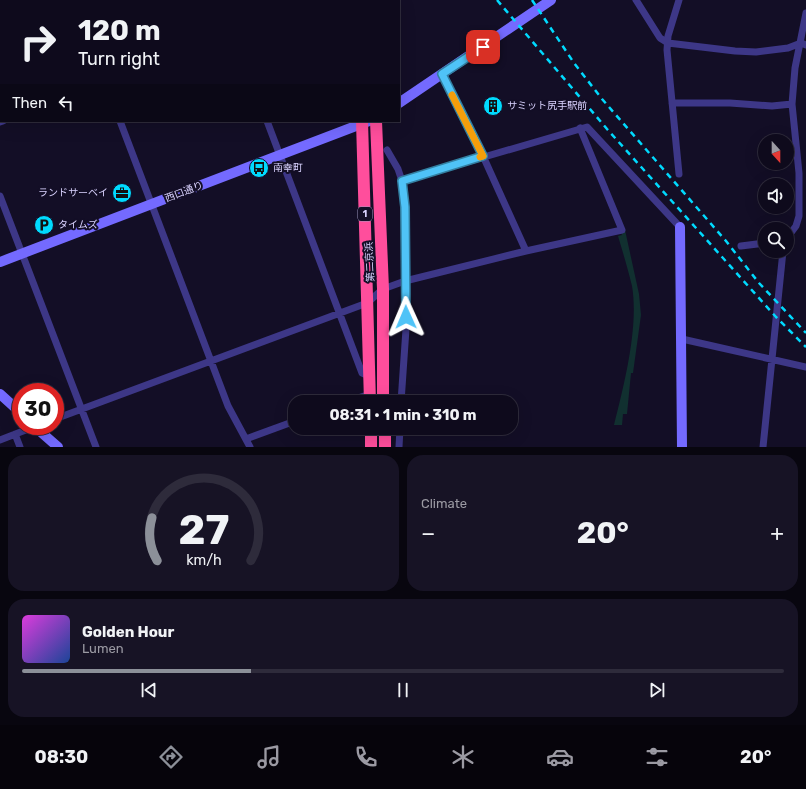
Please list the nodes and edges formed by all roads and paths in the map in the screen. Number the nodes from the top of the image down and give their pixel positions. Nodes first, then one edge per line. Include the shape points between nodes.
1 (636, 0) edge
2 (679, 0) edge
3 (549, 1) edge
4 (806, 13) edge
5 (668, 43) junction
6 (803, 44) edge
7 (442, 74) junction
8 (400, 102) edge
9 (672, 103) junction
10 (792, 104) junction
11 (120, 122) edge
12 (267, 122) edge
13 (364, 122) edge
14 (376, 122) edge
15 (580, 128) junction
16 (387, 150) dead end
17 (280, 155) junction
18 (483, 156) junction
19 (679, 174) dead end
20 (402, 181) junction
21 (0, 196) edge
22 (151, 204) junction
23 (680, 227) joint
24 (794, 229) edge
25 (758, 244) edge
26 (741, 246) dead end
27 (526, 251) junction
28 (22, 254) junction
29 (782, 258) edge
30 (0, 262) edge
31 (405, 281) junction
32 (383, 290) junction
33 (367, 303) junction
34 (341, 313) junction
35 (682, 339) junction
36 (772, 359) junction
37 (211, 361) junction
38 (806, 368) edge
39 (369, 376) junction
40 (0, 394) edge
41 (370, 395) edge
42 (383, 395) edge
43 (401, 395) edge
44 (12, 405) edge
45 (82, 410) junction
46 (64, 416) edge
47 (288, 424) edge
48 (12, 435) edge
49 (15, 435) edge
50 (45, 435) edge
51 (371, 435) edge
52 (385, 435) edge
53 (400, 435) edge
54 (246, 439) junction
55 (0, 440) edge
56 (20, 447) edge
57 (58, 447) edge
58 (96, 447) edge
59 (250, 447) edge
60 (371, 447) edge
61 (386, 447) edge
62 (399, 447) edge
63 (682, 447) edge
64 (763, 447) edge

1 - 5 street via 660,38
2 - 5 street
3 - 7 main road
4 - 6 street
5 - 6 street via 756,52
5 - 9 street
6 - 10 street via 795,68
7 - 8 main road
7 - 18 street
9 - 10 street via 772,106
9 - 19 street
10 - 24 street via 800,173 799,216
11 - 22 street
12 - 17 street
13 - 17 main road, 西口通り
13 - 33 highway, 第二京浜 / 1
14 - 32 highway, 第二京浜 / 1
15 - 18 street
15 - 23 street via 587,126
15 - 27 street via 622,230
16 - 20 street
17 - 22 main road, 西口通り
17 - 34 street
18 - 20 street
18 - 27 street
20 - 31 street via 405,207
21 - 28 street
22 - 28 main road, 西口通り
22 - 37 street
23 - 35 main road
25 - 26 street
27 - 31 street
28 - 30 main road, 西口通り
28 - 45 street
29 - 36 street
31 - 32 street
31 - 43 street via 406,330
32 - 33 street
32 - 42 highway, 第二京浜 / 1
33 - 34 street
33 - 39 highway, 第二京浜 / 1
34 - 37 street
34 - 39 street via 362,373
35 - 36 street
35 - 63 main road
36 - 38 street
36 - 64 street
37 - 45 street
37 - 54 street via 228,406
39 - 41 highway, 第二京浜 / 1
40 - 44 main road
45 - 46 street
45 - 58 street
47 - 54 street
48 - 55 street
49 - 56 street
50 - 57 main road
51 - 60 highway
52 - 61 highway
53 - 62 street
54 - 59 street

